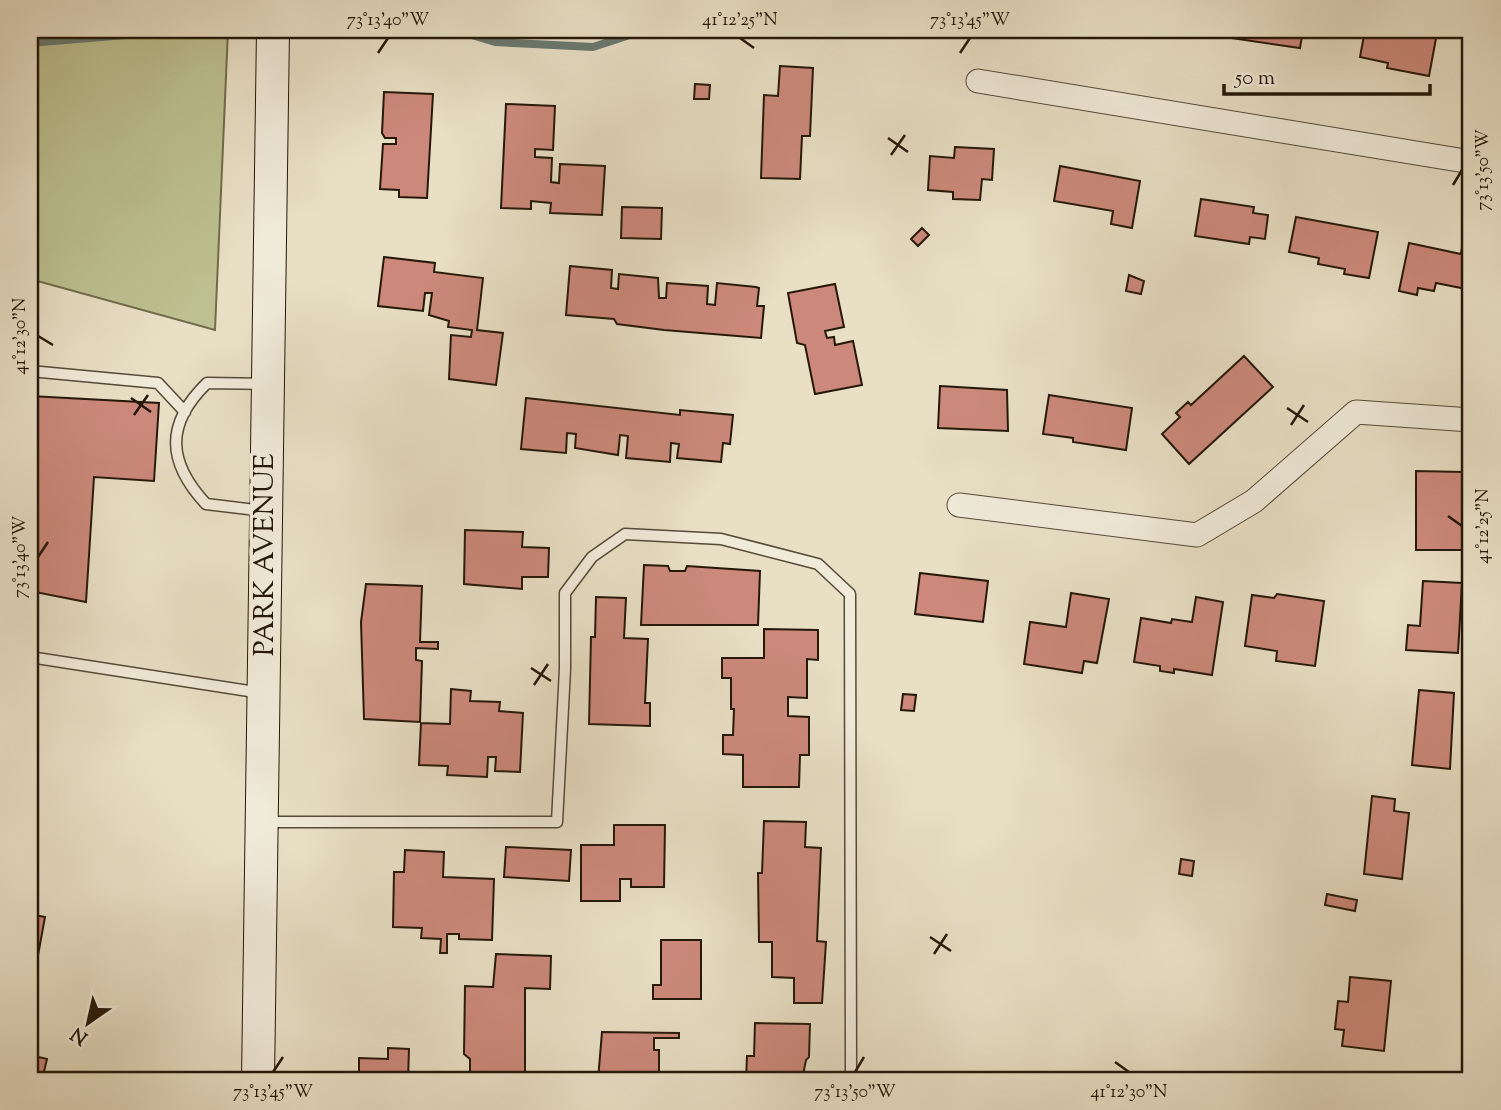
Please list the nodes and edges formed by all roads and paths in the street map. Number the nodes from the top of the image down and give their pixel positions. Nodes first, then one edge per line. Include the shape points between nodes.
1 (273, 30) edge
2 (978, 81) dead end
3 (1471, 162) edge
4 (30, 371) edge
5 (268, 384) junction
6 (185, 412) junction
7 (1471, 420) edge
8 (960, 505) dead end
9 (265, 511) junction
10 (30, 657) edge
11 (265, 693) junction
12 (262, 822) junction
13 (258, 1080) edge
14 (851, 1080) edge

1 - 5 main road, PARK AVENUE
2 - 3 street
4 - 6 lane via 158,383
5 - 6 lane via 207,383 188,402
5 - 9 main road, PARK AVENUE
6 - 9 lane via 175,455 187,484 205,504
7 - 8 street via 1356,412 1254,501 1197,535
9 - 11 main road, PARK AVENUE
10 - 11 lane
11 - 12 main road, PARK AVENUE
12 - 13 main road, PARK AVENUE
12 - 14 lane via 557,822 565,593 592,557 625,534 721,539 818,564 850,594

